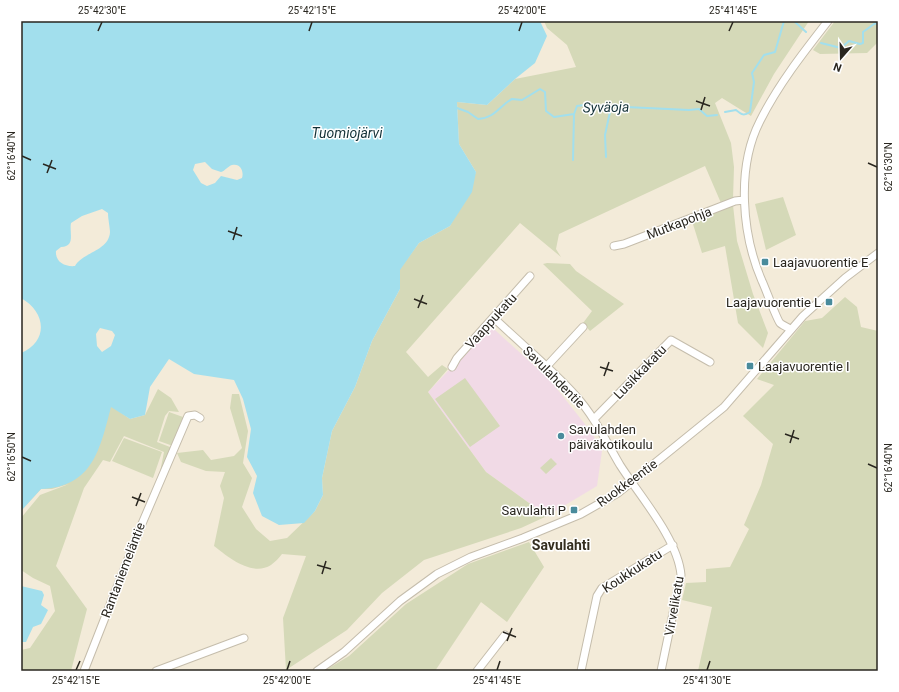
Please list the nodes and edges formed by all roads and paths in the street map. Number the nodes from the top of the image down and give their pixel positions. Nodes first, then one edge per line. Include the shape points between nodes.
1 (828, 21) edge
2 (744, 200) junction
3 (614, 246) dead end
4 (878, 253) edge
5 (530, 276) dead end
6 (494, 318) junction
7 (583, 327) dead end
8 (790, 329) junction
9 (710, 362) dead end
10 (452, 367) dead end
11 (546, 367) junction
12 (200, 418) dead end
13 (594, 419) junction
14 (632, 482) junction
15 (673, 545) junction
16 (505, 634) dead end
17 (244, 638) dead end
18 (84, 671) edge
19 (156, 671) edge
20 (317, 671) edge
21 (477, 671) edge
22 (582, 671) edge
23 (662, 671) edge

1 - 2 street via 783,80 759,123 748,156
2 - 3 street, Mutkapohja via 735,201
2 - 8 street via 755,264 779,322
4 - 8 street, Ruokkeentie via 845,278
5 - 6 street, Vaappukatu
6 - 10 street, Vaappukatu via 457,358
6 - 11 street, Savulahdentie
7 - 11 street
8 - 14 street, Ruokkeentie via 724,407
9 - 13 street, Lusikkakatu via 671,340
11 - 13 street, Savulahdentie via 576,396
12 - 18 street, Rantaniemeläntie via 195,415 188,416 140,526
13 - 14 street, Savulahdentie
14 - 15 street, Virvelikatu
14 - 20 street, Ruokkeentie via 604,502 581,514 471,557 437,574 400,601 344,652
15 - 22 street, Koukkukatu via 602,588 597,596
15 - 23 street, Virvelikatu via 681,575
16 - 21 street
17 - 19 street

